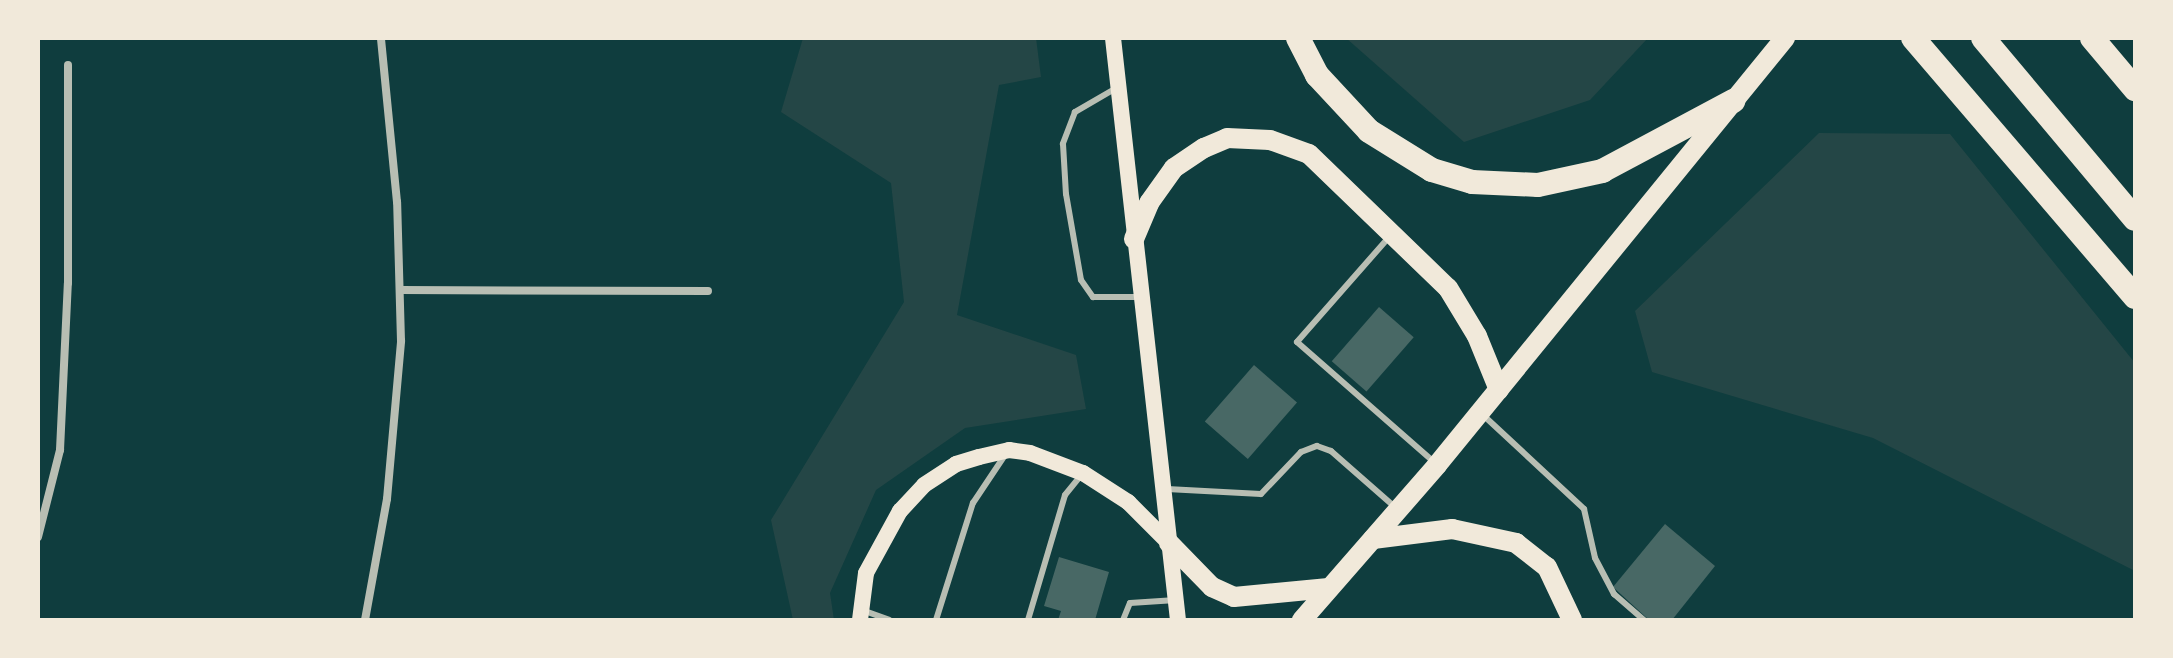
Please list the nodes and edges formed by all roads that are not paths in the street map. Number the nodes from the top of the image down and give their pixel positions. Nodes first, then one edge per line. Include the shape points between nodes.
1 (381, 38) edge
2 (1113, 38) edge
3 (1298, 38) edge
4 (1785, 38) edge
5 (1913, 38) edge
6 (1983, 38) edge
7 (2092, 38) edge
8 (68, 65) dead end
9 (1118, 87) junction
10 (2135, 89) edge
11 (1733, 101) junction
12 (2135, 219) edge
13 (1392, 233) junction
14 (1134, 239) junction
15 (400, 290) junction
16 (708, 291) dead end
17 (1140, 297) junction
18 (2135, 297) edge
19 (1499, 390) junction
20 (1481, 413) junction
21 (1009, 450) junction
22 (1437, 465) junction
23 (1083, 473) junction
24 (1163, 489) junction
25 (1398, 511) junction
26 (38, 537) edge
27 (1373, 539) junction
28 (1169, 543) junction
29 (1329, 588) junction
30 (1176, 600) junction
31 (859, 615) edge
32 (365, 620) edge
33 (889, 620) edge
34 (936, 620) edge
35 (1028, 620) edge
36 (1123, 620) edge
37 (1178, 620) edge
38 (1302, 620) edge
39 (1572, 620) edge
40 (1644, 620) edge

1 - 15 street
2 - 9 main road
3 - 11 highway via 1317,75 1369,131 1432,170 1472,182 1538,185 1602,171
4 - 11 main road
5 - 18 highway
6 - 12 highway
7 - 10 highway
8 - 26 street via 68,283 60,450
9 - 14 main road
9 - 17 lane via 1075,112 1063,144 1066,194 1081,280 1093,297
11 - 19 main road
13 - 14 main road via 1309,154 1270,140 1227,138 1174,168 1149,203
13 - 19 main road via 1448,288 1477,336
13 - 22 lane via 1297,342
14 - 17 main road
15 - 16 street
15 - 32 street via 401,341 387,499
17 - 24 main road
19 - 20 main road
20 - 22 main road
20 - 40 lane via 1584,509 1595,558 1614,594
21 - 23 main road
21 - 31 main road via 956,464 924,485 880,539
21 - 34 lane via 963,528
22 - 25 main road
23 - 28 main road via 1128,502
23 - 35 lane via 1065,495
24 - 25 lane via 1261,494 1301,452 1317,446 1331,451
24 - 28 main road
25 - 27 main road
27 - 29 main road
27 - 39 main road via 1452,529 1516,543 1547,567
28 - 29 main road via 1212,587 1234,597
28 - 30 main road
29 - 38 main road
30 - 36 lane via 1130,603
30 - 37 main road
31 - 33 lane

